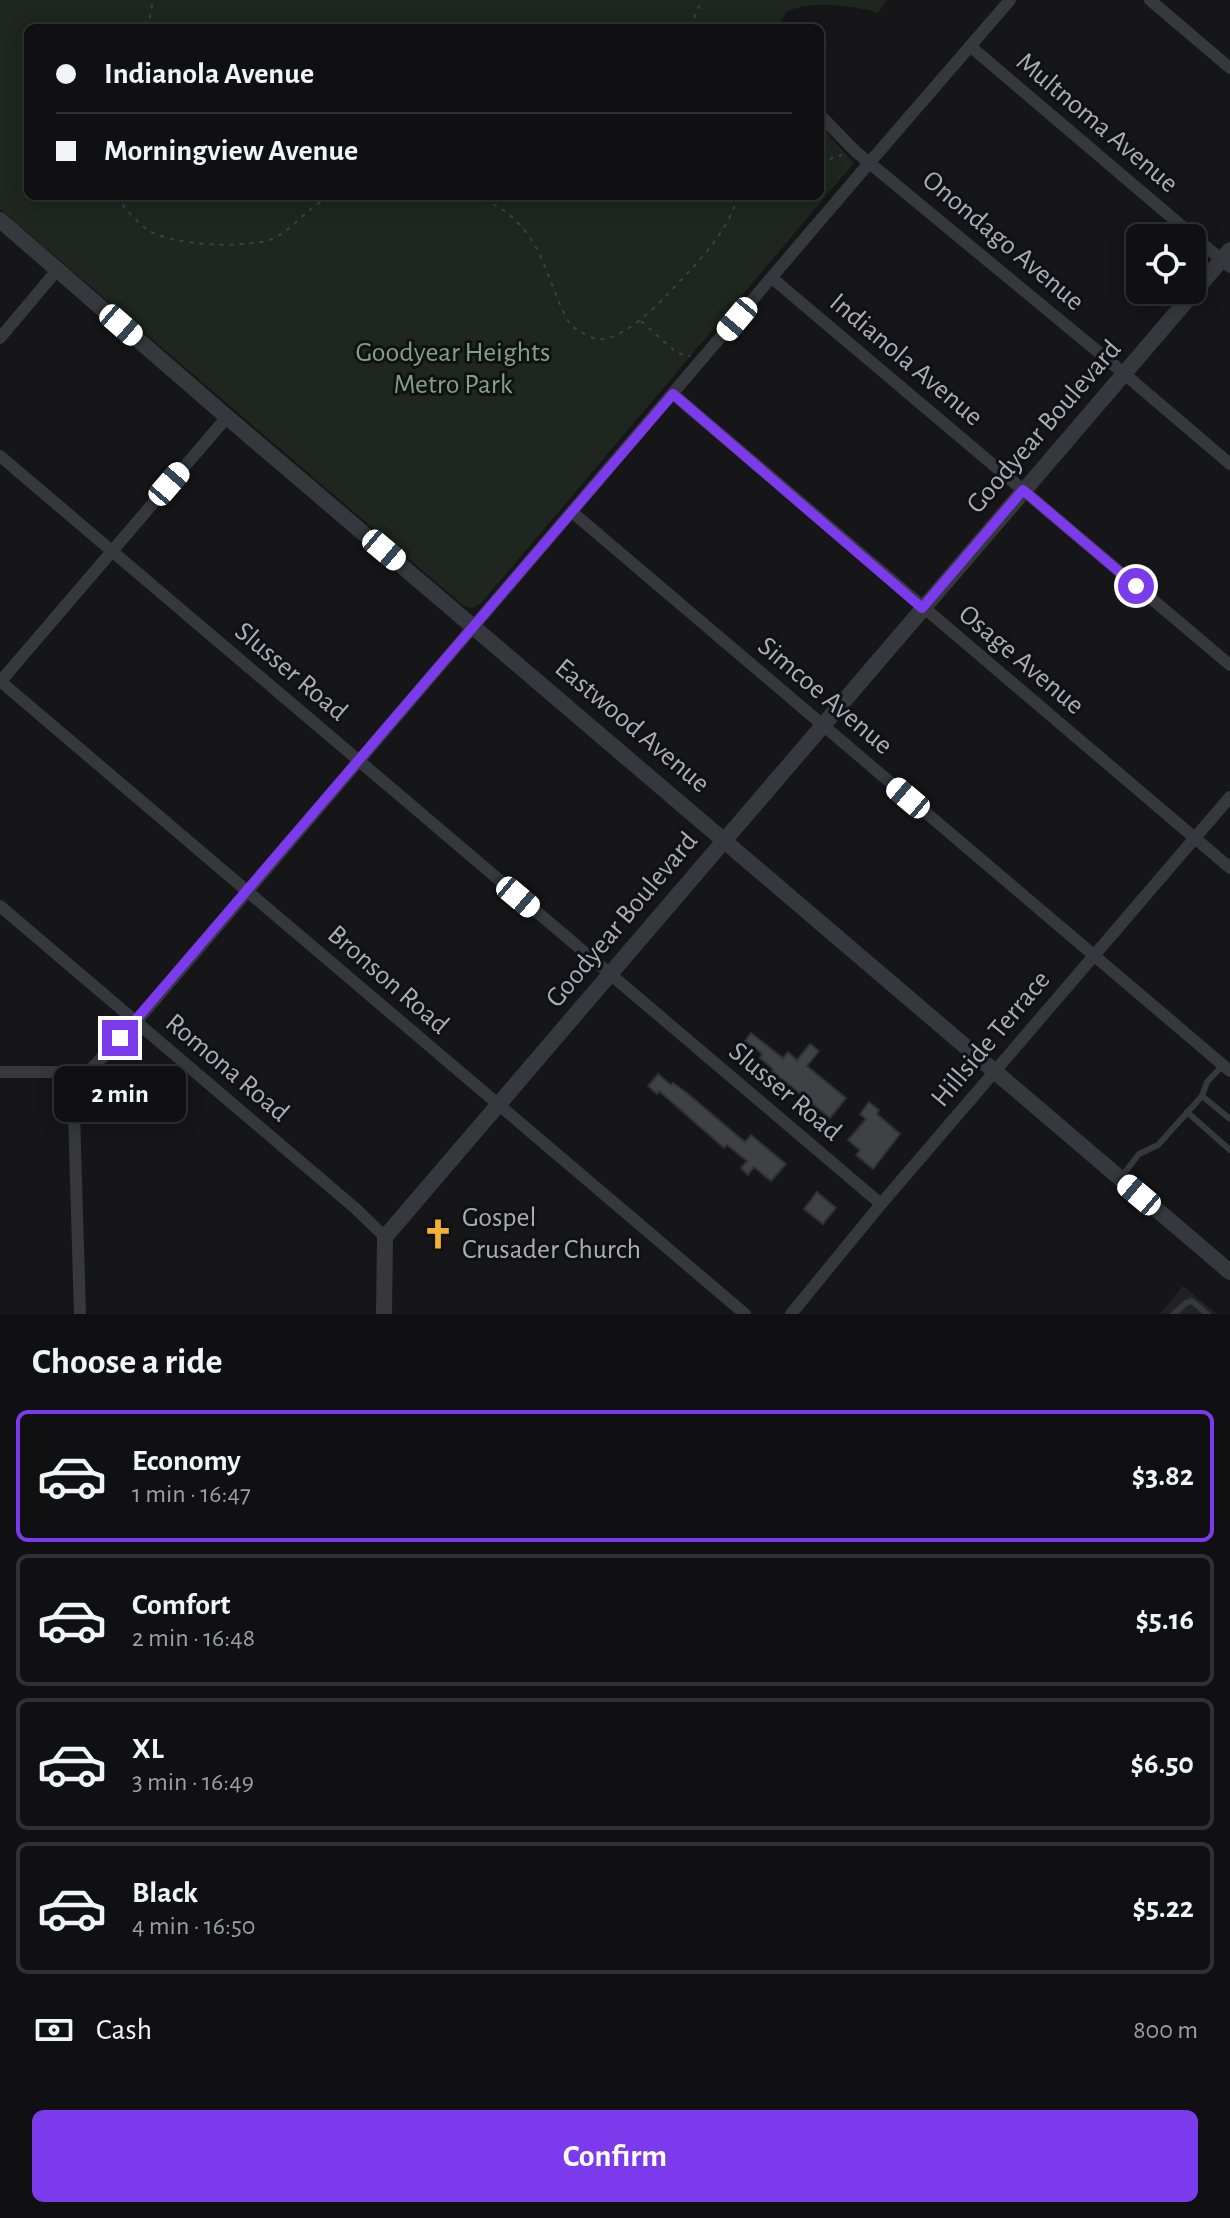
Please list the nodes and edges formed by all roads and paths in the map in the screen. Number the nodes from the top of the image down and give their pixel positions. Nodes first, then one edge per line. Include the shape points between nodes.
1 (153, 0) edge
2 (702, 0) edge
3 (1010, 0) edge
4 (1150, 0) edge
5 (149, 24) edge
6 (696, 24) edge
7 (970, 46) junction
8 (1230, 68) edge
9 (824, 119) edge
10 (855, 151) junction
11 (824, 161) edge
12 (870, 162) junction
13 (121, 200) edge
14 (325, 200) edge
15 (485, 200) edge
16 (737, 200) edge
17 (0, 220) edge
18 (1227, 259) edge
19 (58, 269) junction
20 (772, 278) junction
21 (640, 320) junction
22 (0, 338) edge
23 (703, 359) junction
24 (1125, 375) junction
25 (673, 394) junction
26 (227, 417) junction
27 (0, 456) edge
28 (1230, 464) edge
29 (1023, 490) junction
30 (572, 512) junction
31 (111, 550) junction
32 (922, 608) junction
33 (474, 626) junction
34 (1230, 665) edge
35 (0, 681) edge
36 (821, 726) junction
37 (358, 761) junction
38 (1230, 797) edge
39 (1194, 838) junction
40 (725, 840) junction
41 (1230, 868) edge
42 (247, 891) junction
43 (0, 906) edge
44 (1094, 954) junction
45 (610, 974) junction
46 (136, 1022) junction
47 (1226, 1068) edge
48 (995, 1071) junction
49 (0, 1072) edge
50 (88, 1072) junction
51 (1202, 1096) junction
52 (498, 1106) junction
53 (1187, 1112) junction
54 (1230, 1119) edge
55 (1230, 1150) edge
56 (1120, 1178) junction
57 (881, 1204) junction
58 (385, 1237) junction
59 (1230, 1272) edge
60 (80, 1314) edge
61 (384, 1314) edge
62 (745, 1314) edge
63 (791, 1314) edge
64 (1174, 1314) edge
65 (1207, 1314) edge

1 - 5 path
2 - 6 path
3 - 7 street
4 - 8 street
7 - 12 street
7 - 18 street, Multnoma Avenue
9 - 10 street, Onondago Avenue
10 - 11 path
10 - 12 street, Onondago Avenue
12 - 20 street
12 - 24 street, Onondago Avenue
13 - 14 path via 154,233 221,245 270,240
15 - 21 path via 522,227 575,329 609,339
16 - 21 path via 707,251
17 - 19 street, Eastwood Avenue
18 - 24 street, Goodyear Boulevard
19 - 22 street
19 - 26 street, Eastwood Avenue
20 - 23 street
20 - 29 street, Indianola Avenue
21 - 23 path via 677,353
23 - 25 street
24 - 28 street, Onondago Avenue
24 - 29 street, Goodyear Boulevard
25 - 30 street
25 - 32 street, Osage Avenue
26 - 31 street
26 - 33 street, Eastwood Avenue
27 - 31 street, Slusser Road
29 - 32 street, Goodyear Boulevard
29 - 34 street, Indianola Avenue
30 - 33 street
30 - 36 street, Simcoe Avenue
31 - 35 street
31 - 37 street, Slusser Road
32 - 36 street, Goodyear Boulevard
32 - 39 street, Osage Avenue
33 - 37 street
33 - 40 street, Eastwood Avenue
35 - 42 street, Bronson Road
36 - 40 street, Goodyear Boulevard
36 - 44 street, Simcoe Avenue
37 - 42 street
37 - 45 street, Slusser Road
38 - 39 street, Hillside Terrace
39 - 41 street, Osage Avenue
39 - 44 street, Hillside Terrace
40 - 45 street, Goodyear Boulevard
40 - 48 street, Eastwood Avenue
42 - 46 street
42 - 52 street, Bronson Road
43 - 46 street, Romona Road
44 - 47 street, Simcoe Avenue
44 - 48 street, Hillside Terrace
45 - 52 street, Goodyear Boulevard
45 - 57 street, Slusser Road
46 - 50 street
46 - 58 street, Romona Road
47 - 51 lane via 1207,1082
48 - 56 street, Eastwood Avenue
48 - 57 street, Hillside Terrace
49 - 50 street
50 - 60 street via 75,1093 74,1113
51 - 53 lane
51 - 54 lane
52 - 58 street, Goodyear Boulevard
52 - 62 street, Bronson Road
53 - 55 lane
53 - 56 lane
56 - 59 street, Eastwood Avenue
57 - 63 street, Hillside Terrace
58 - 61 street
64 - 65 lane via 1192,1301

